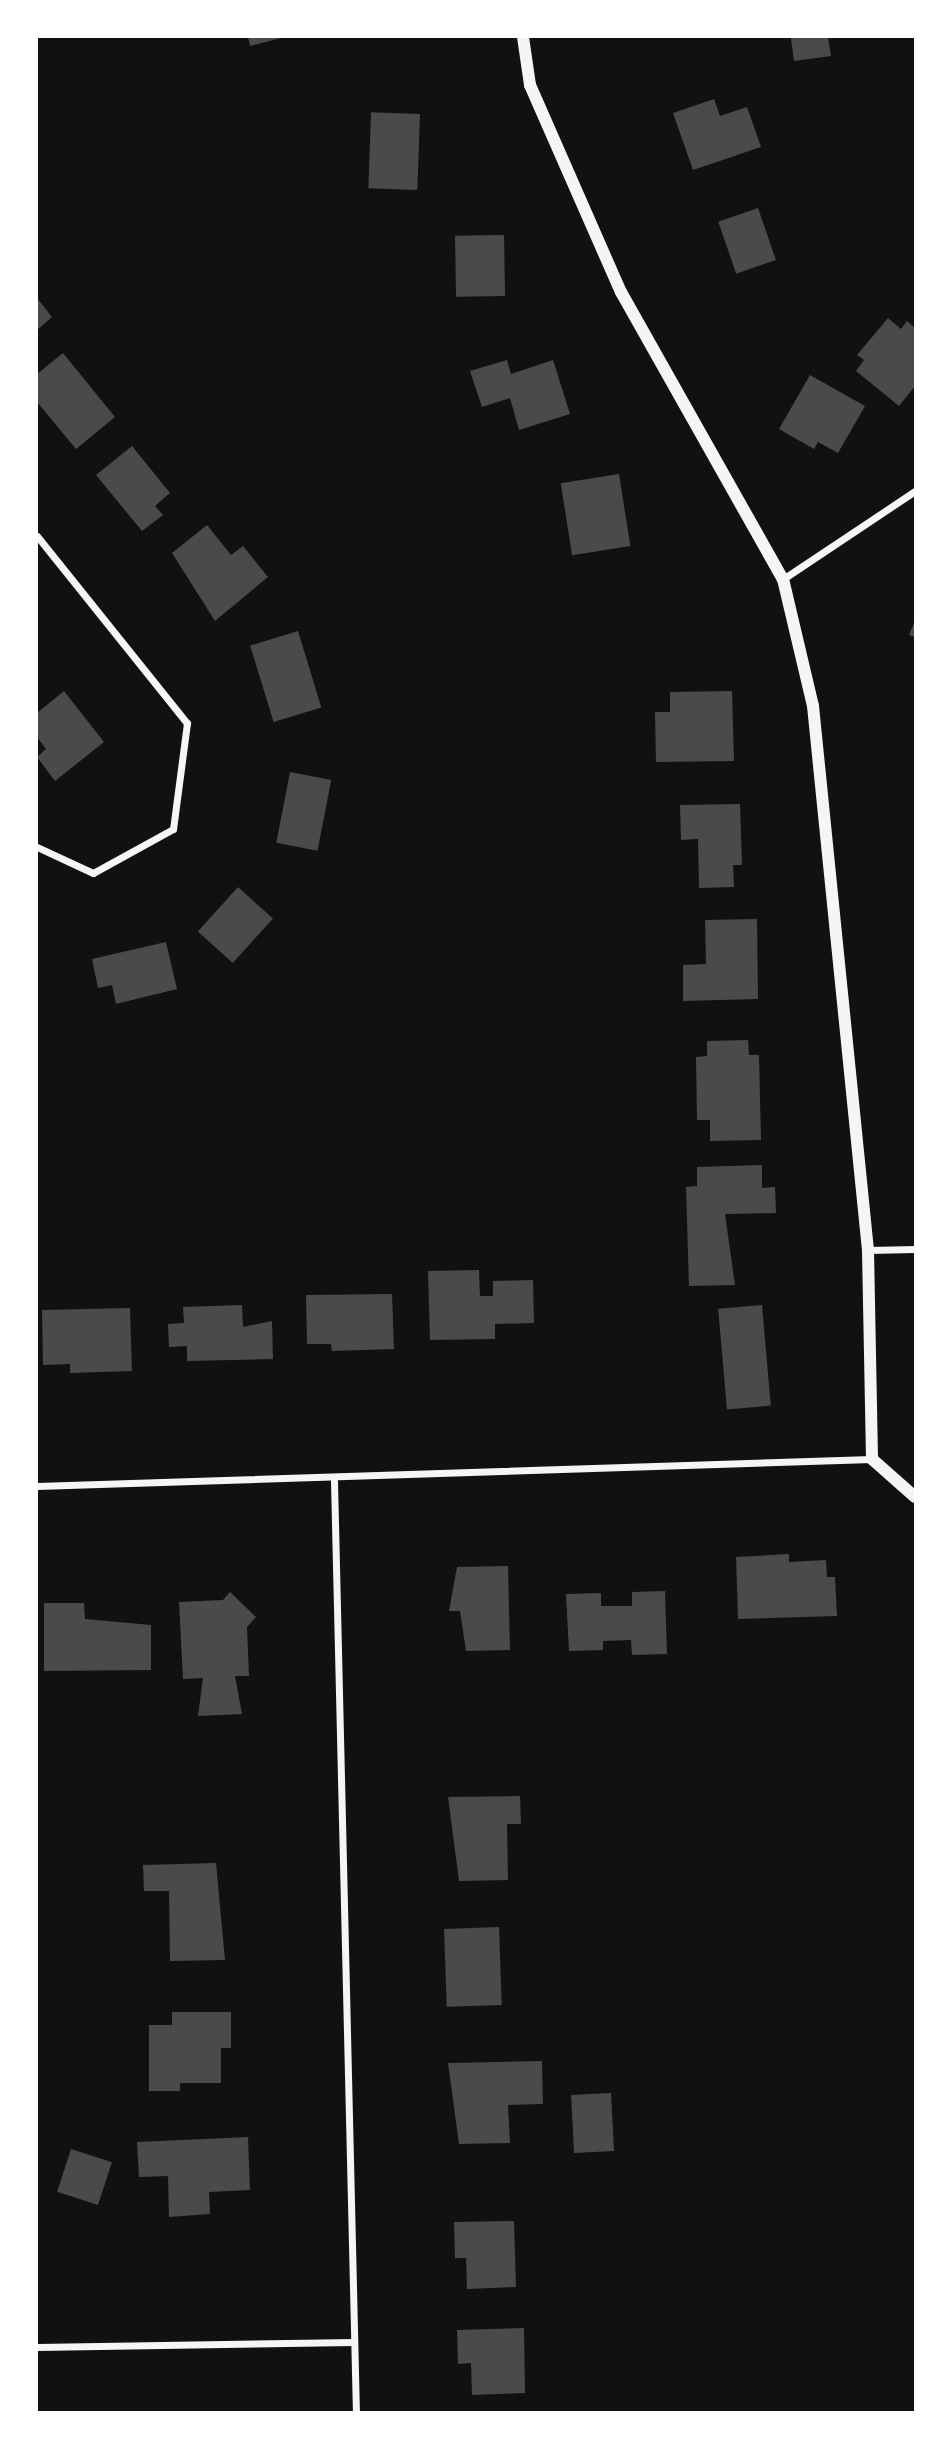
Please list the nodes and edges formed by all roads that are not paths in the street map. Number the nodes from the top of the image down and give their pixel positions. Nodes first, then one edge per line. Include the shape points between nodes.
1 (523, 37) edge
2 (915, 491) edge
3 (37, 536) edge
4 (783, 579) junction
5 (37, 846) edge
6 (915, 1248) edge
7 (867, 1250) junction
8 (872, 1458) junction
9 (334, 1480) junction
10 (37, 1486) edge
11 (915, 1497) edge
12 (354, 2342) junction
13 (37, 2347) edge
14 (355, 2412) edge

1 - 4 street via 530,85 621,292
2 - 4 street
3 - 5 street via 187,723 173,829 93,873
4 - 7 street via 813,706
6 - 7 street
7 - 8 street
8 - 9 street
8 - 11 street
9 - 10 street
9 - 12 street
12 - 13 street
12 - 14 street

